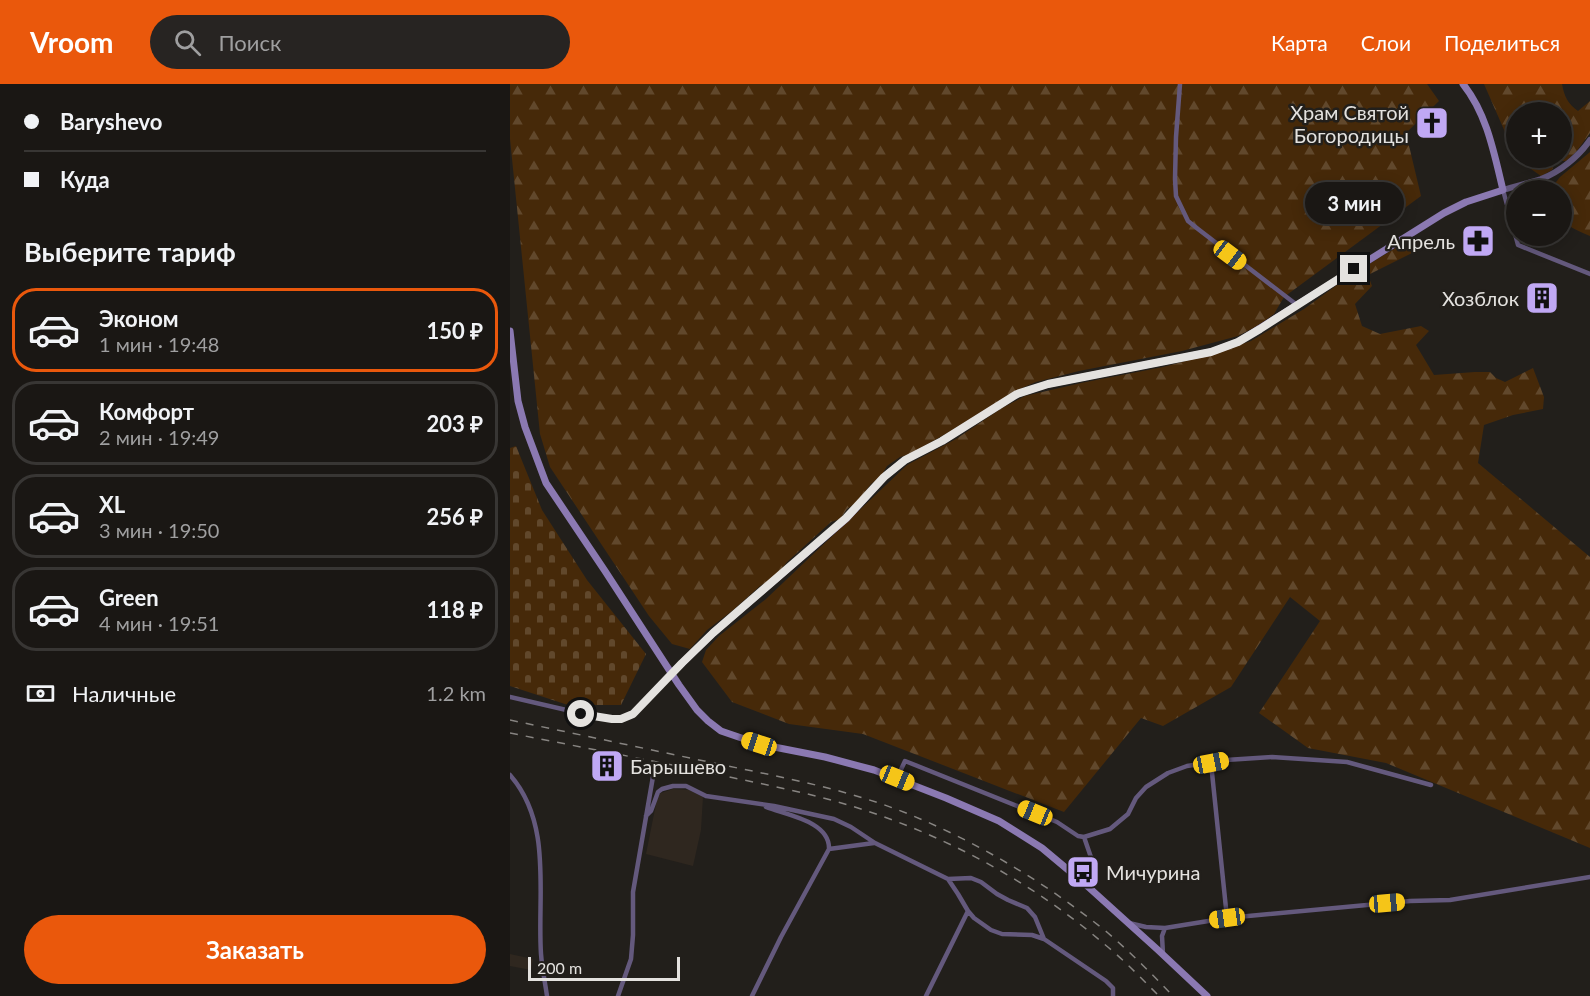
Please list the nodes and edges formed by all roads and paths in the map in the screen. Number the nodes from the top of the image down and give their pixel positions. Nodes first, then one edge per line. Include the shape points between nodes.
1 (1180, 84) edge
2 (1462, 84) edge
3 (1590, 140) edge
4 (1503, 190) junction
5 (1590, 274) edge
6 (1297, 306) junction
7 (510, 331) edge
8 (672, 673) junction
9 (510, 697) edge
10 (1211, 763) junction
11 (655, 765) dead end
12 (897, 778) junction
13 (511, 779) edge
14 (1431, 785) dead end
15 (760, 805) junction
16 (646, 816) junction
17 (1084, 837) junction
18 (875, 843) junction
19 (829, 849) junction
20 (1094, 866) dead end
21 (1590, 877) edge
22 (948, 879) junction
23 (968, 912) junction
24 (1227, 918) junction
25 (1128, 923) junction
26 (1165, 928) junction
27 (1044, 939) junction
28 (1163, 954) junction
29 (548, 996) edge
30 (618, 996) edge
31 (752, 996) edge
32 (926, 996) edge
33 (1113, 996) edge
34 (1207, 996) edge

1 - 6 street via 1175,179 1176,196 1188,221
2 - 4 main road via 1487,128
3 - 4 street via 1556,171
4 - 5 street via 1518,246
4 - 6 main road via 1444,213
6 - 8 main road via 1238,342 1211,352 1048,384 1017,394 905,460
7 - 8 main road via 518,401 546,483
8 - 9 street via 633,714 621,719 588,716
8 - 12 main road via 697,710 722,731
10 - 14 street via 1272,757 1347,762
10 - 17 street via 1168,773 1146,787 1128,814 1110,829
10 - 24 street
11 - 16 street
12 - 17 street via 905,761 1057,822
12 - 25 main road via 1020,833
13 - 29 street via 533,814 542,884 541,955
15 - 16 street via 673,786 658,792
15 - 18 street via 834,819
15 - 19 street via 806,820 819,829 829,842
16 - 30 street via 633,892 631,958
17 - 20 street
18 - 19 street
18 - 22 street
19 - 31 street
21 - 24 street via 1450,900
22 - 23 street
22 - 27 street via 971,878 1027,908
23 - 27 street via 1002,934
23 - 32 street
24 - 26 street
25 - 26 street
25 - 28 main road
26 - 28 street
27 - 33 street via 1106,981 1113,988
28 - 34 main road

